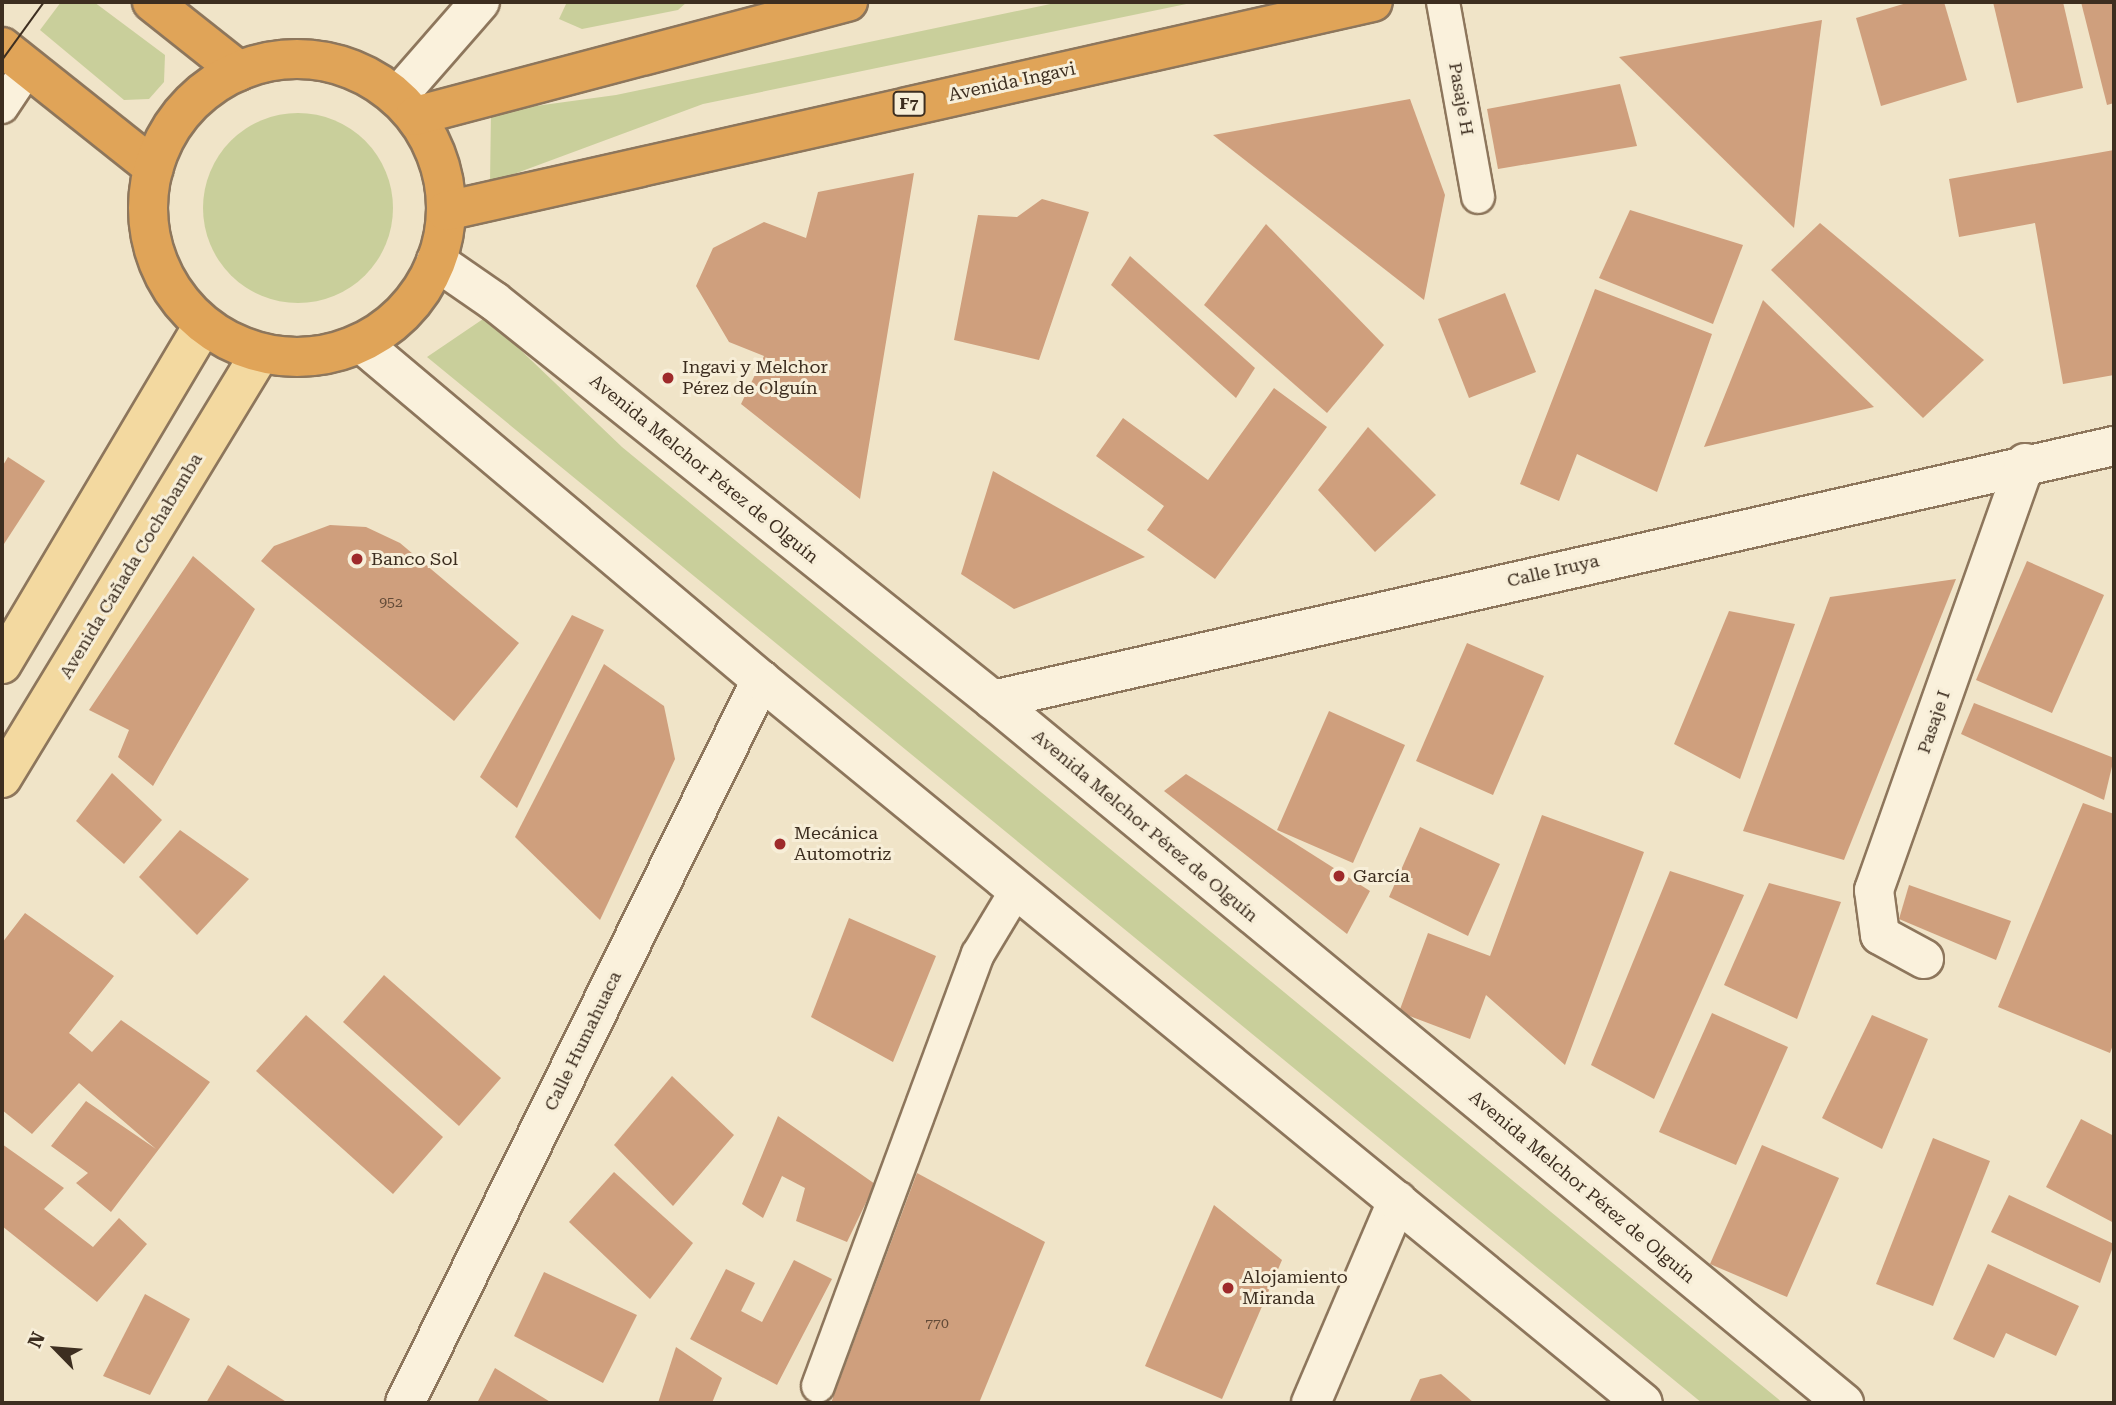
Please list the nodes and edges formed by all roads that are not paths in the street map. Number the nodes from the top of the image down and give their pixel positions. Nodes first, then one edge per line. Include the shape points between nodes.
1 (152, 2) edge
2 (480, 2) edge
3 (848, 2) edge
4 (1373, 2) edge
5 (1443, 2) edge
6 (789, 7) edge
7 (15, 57) edge
8 (239, 71) junction
9 (2, 107) edge
10 (406, 107) junction
11 (154, 167) junction
12 (1478, 197) dead end
13 (446, 211) junction
14 (436, 261) junction
15 (204, 325) junction
16 (361, 343) junction
17 (260, 353) junction
18 (2114, 446) edge
19 (2025, 463) junction
20 (2, 664) edge
21 (761, 680) junction
22 (993, 700) junction
23 (2, 778) edge
24 (1017, 889) junction
25 (1924, 959) dead end
26 (1397, 1201) junction
27 (818, 1386) dead end
28 (405, 1403) edge
29 (1311, 1403) edge
30 (1643, 1403) edge
31 (1844, 1403) edge

1 - 8 highway
2 - 10 street
3 - 6 highway
4 - 13 highway, Avenida Ingavi / F7
5 - 12 lane, Pasaje H
6 - 10 highway
7 - 9 lane
7 - 11 highway
8 - 10 highway via 287,59 320,61 366,75
8 - 11 highway via 186,109
10 - 13 highway via 438,158
11 - 15 highway via 148,211 153,247 175,294
13 - 14 highway
14 - 16 highway via 403,313
14 - 22 street, Avenida Melchor Pérez de Olguín via 494,301
15 - 17 highway
15 - 20 main road
16 - 17 highway via 310,357
16 - 21 street
17 - 23 main road, Avenida Cañada Cochabamba
18 - 19 street, Calle Iruya
19 - 22 street, Calle Iruya
19 - 25 street, Pasaje I via 1874,890 1880,936
21 - 24 street
21 - 28 street, Calle Humahuaca
22 - 31 street, Avenida Melchor Pérez de Olguín
24 - 26 street
24 - 27 lane via 978,954
26 - 29 street
26 - 30 street

